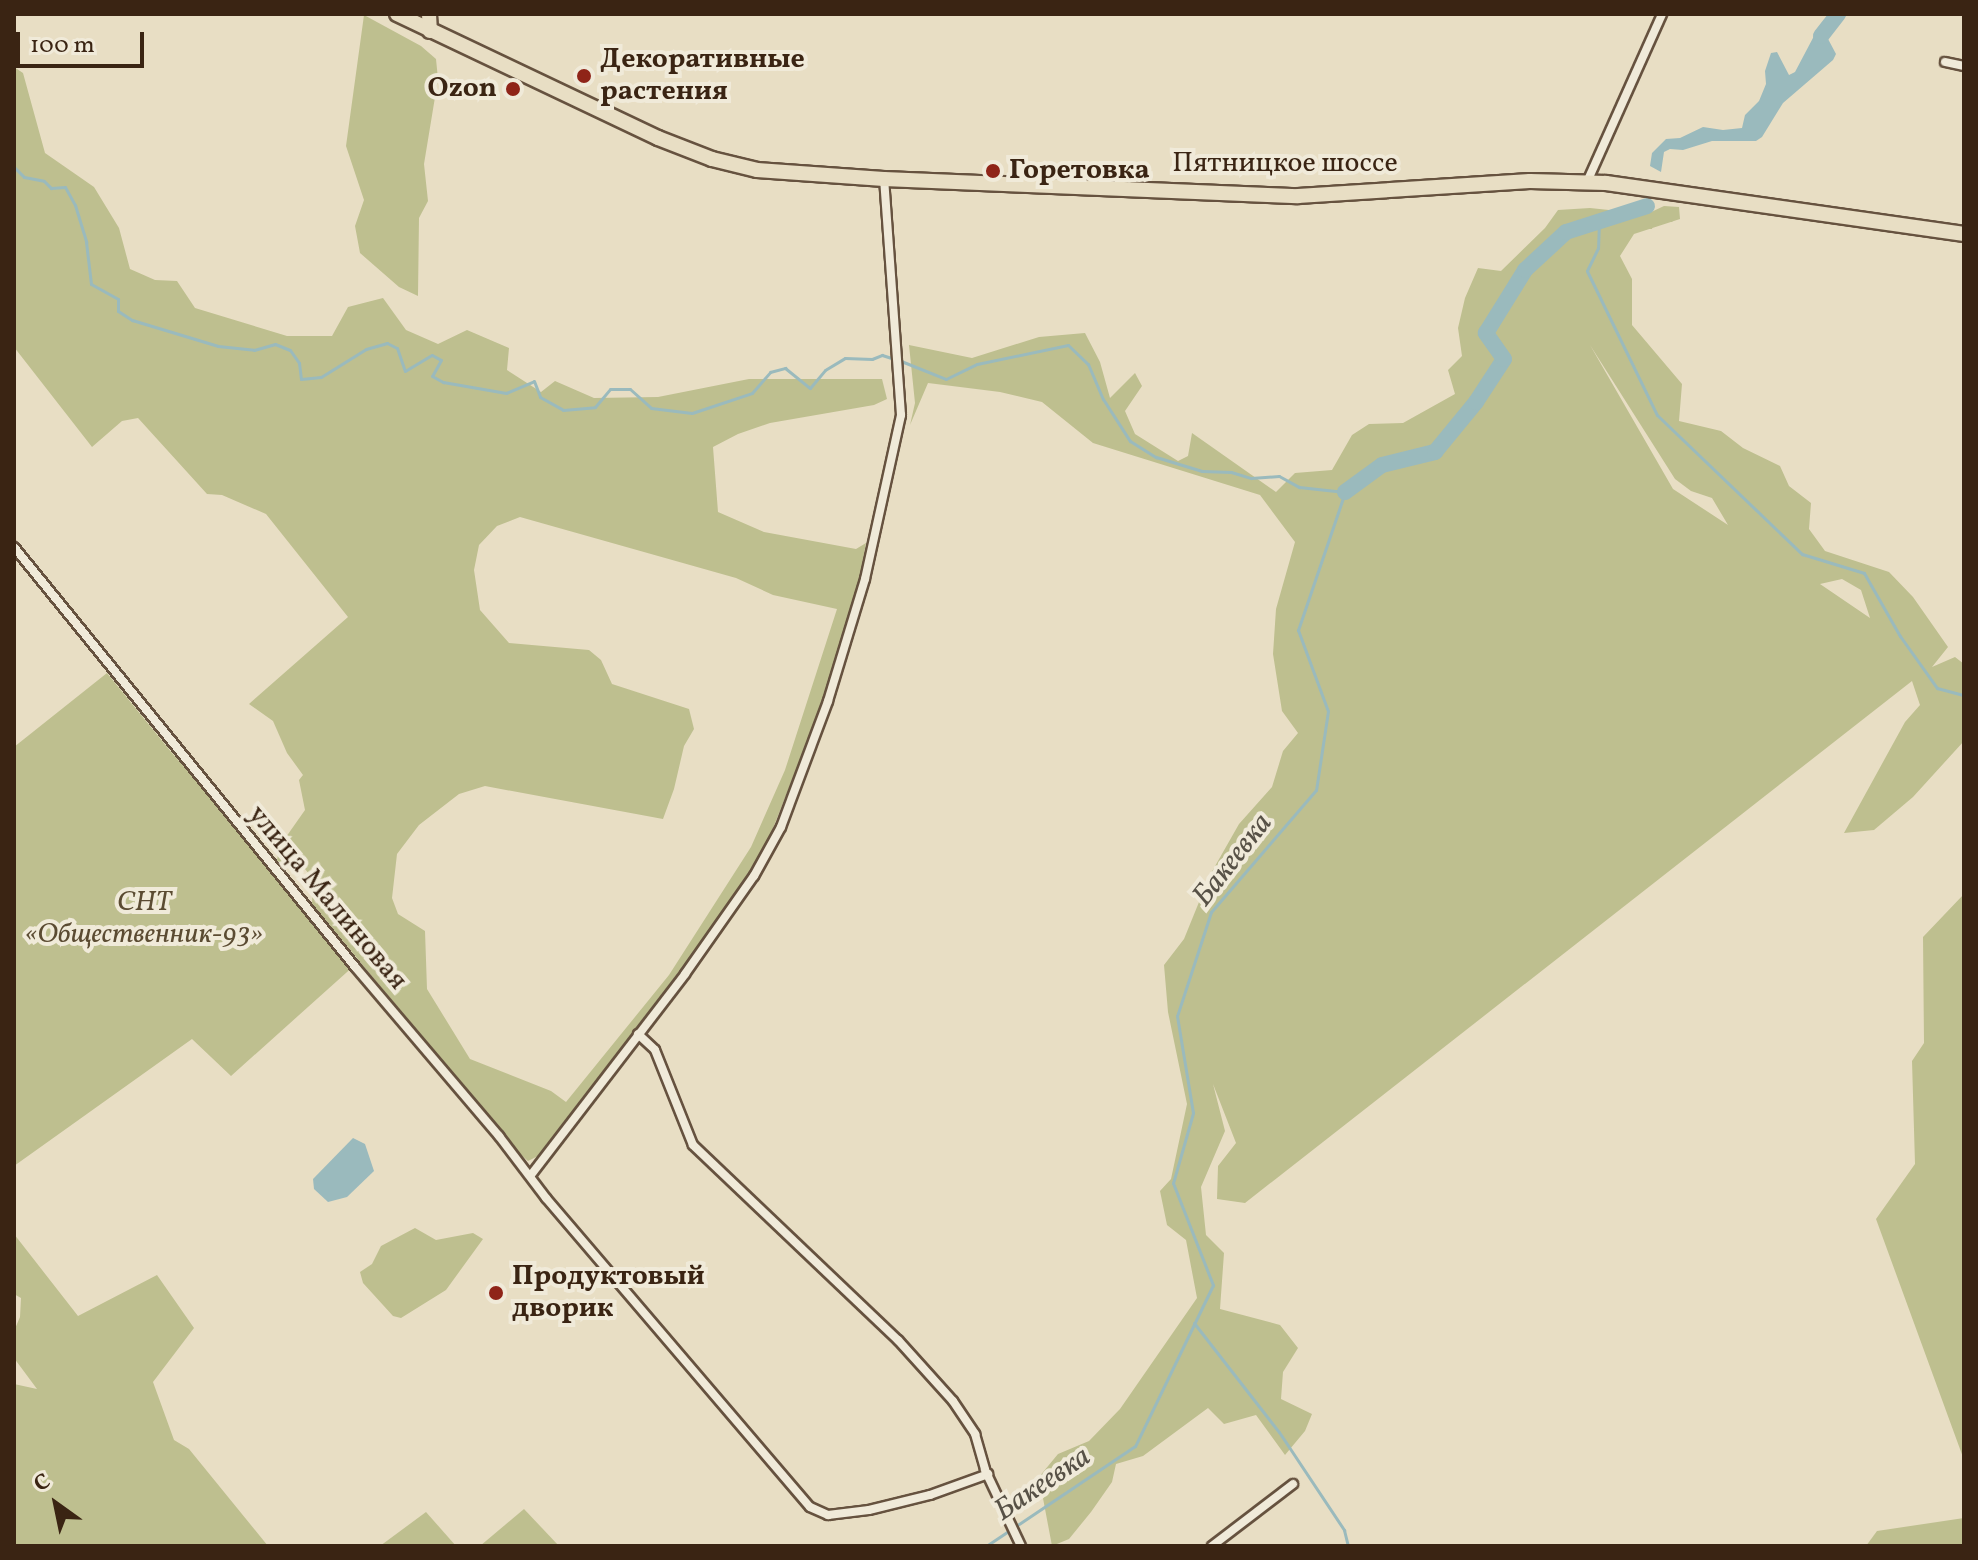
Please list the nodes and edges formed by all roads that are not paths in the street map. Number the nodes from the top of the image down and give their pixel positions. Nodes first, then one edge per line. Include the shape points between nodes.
1 (397, 14) edge
2 (429, 14) edge
3 (1662, 14) edge
4 (414, 19) edge
5 (430, 31) junction
6 (1945, 62) dead end
7 (1964, 66) edge
8 (884, 179) junction
9 (1587, 182) junction
10 (1964, 234) edge
11 (14, 547) edge
12 (638, 1034) junction
13 (531, 1175) junction
14 (988, 1474) junction
15 (1293, 1484) dead end
16 (1021, 1546) edge
17 (1212, 1546) edge

1 - 4 main road, Пятницкое шоссе
2 - 5 main road
3 - 9 street
4 - 5 main road, Пятницкое шоссе
5 - 8 main road, Пятницкое шоссе via 712,159 757,170
6 - 7 street
8 - 9 main road, Пятницкое шоссе via 1298,196
8 - 12 street via 901,415 865,579 828,701 781,827 730,911
9 - 10 main road, Пятницкое шоссе
11 - 13 street, улица Малиновая
12 - 13 street
12 - 14 street via 655,1050 693,1145 898,1340 953,1401 975,1434
13 - 14 street, улица Малиновая via 810,1507 828,1515 869,1510
14 - 16 street
15 - 17 street

